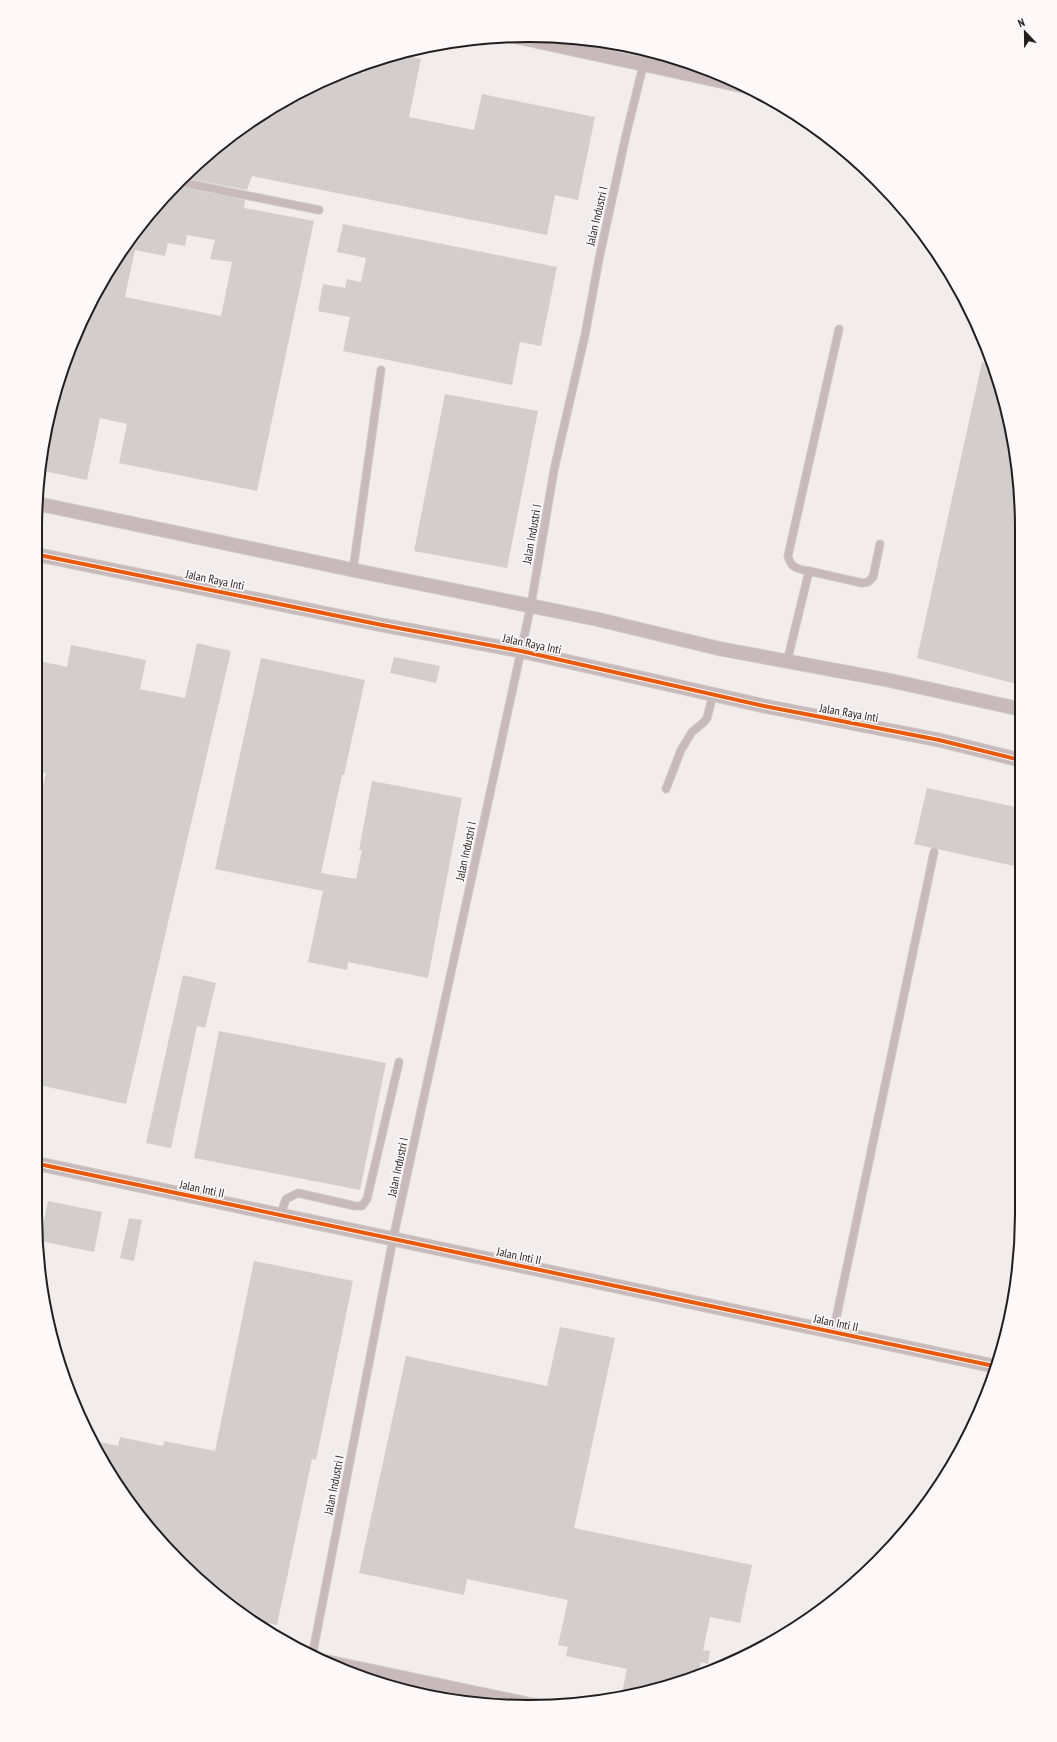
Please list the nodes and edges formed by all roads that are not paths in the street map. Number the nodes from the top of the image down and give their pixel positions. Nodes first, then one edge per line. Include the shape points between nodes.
1 (552, 43) edge
2 (646, 57) edge
3 (645, 65) junction
4 (719, 81) edge
5 (185, 183) edge
6 (319, 210) dead end
7 (839, 329) dead end
8 (381, 370) dead end
9 (43, 505) edge
10 (880, 544) dead end
11 (42, 556) edge
12 (353, 570) junction
13 (809, 571) junction
14 (531, 605) junction
15 (521, 651) junction
16 (787, 662) junction
17 (713, 695) junction
18 (1015, 708) edge
19 (1015, 759) edge
20 (666, 789) dead end
21 (934, 852) dead end
22 (399, 1062) dead end
23 (42, 1165) edge
24 (280, 1216) junction
25 (393, 1239) junction
26 (833, 1333) junction
27 (990, 1365) edge
28 (313, 1650) edge
29 (376, 1675) edge
30 (451, 1694) edge

1 - 3 street
2 - 3 lane, Jalan Industri I
3 - 4 street
3 - 14 lane, Jalan Industri I via 626,135 554,470
5 - 6 lane
7 - 13 lane via 788,556 790,563 796,568
8 - 12 lane
9 - 12 street
10 - 13 lane via 874,577 868,582 862,583
11 - 15 street, Jalan Raya Inti via 382,626
12 - 14 street
13 - 16 lane
14 - 15 lane, Jalan Industri I
14 - 16 street
15 - 17 street, Jalan Raya Inti
15 - 25 lane, Jalan Industri I
16 - 18 street via 888,680
17 - 19 street, Jalan Raya Inti via 939,740
17 - 20 lane via 707,718 692,732 681,750
21 - 26 lane
22 - 24 lane via 367,1199 362,1206 298,1193 286,1198
23 - 24 street, Jalan Inti II
24 - 25 street, Jalan Inti II
25 - 26 street, Jalan Inti II
25 - 28 lane, Jalan Industri I
26 - 27 street, Jalan Inti II
29 - 30 street

